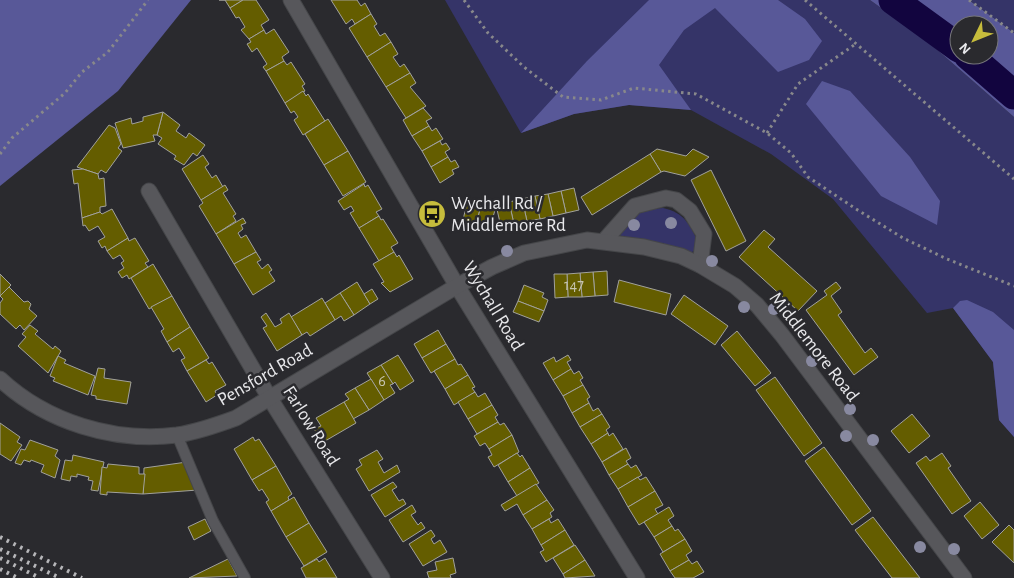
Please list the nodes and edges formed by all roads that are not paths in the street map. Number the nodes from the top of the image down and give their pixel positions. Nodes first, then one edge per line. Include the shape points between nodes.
1 (292, 0) edge
2 (149, 191) dead end
3 (604, 241) junction
4 (700, 265) junction
5 (456, 286) junction
6 (0, 378) edge
7 (269, 397) junction
8 (177, 435) junction
9 (245, 578) edge
10 (382, 578) edge
11 (637, 578) edge
12 (964, 578) edge

1 - 5 street, Wychall Road
2 - 7 street, Farlow Road
3 - 4 street, Middlemore Road via 681,256
3 - 4 street via 635,206 666,198 676,200 690,211 704,234
3 - 5 street, Middlemore Road via 587,240 524,253
4 - 12 street, Middlemore Road via 735,286 782,334
5 - 7 street, Pensford Road
5 - 11 street, Wychall Road
6 - 8 street, Pensford Road via 16,394 58,417 93,429 128,437
7 - 8 street, Pensford Road via 236,418
7 - 10 street, Farlow Road
8 - 9 lane via 213,521

